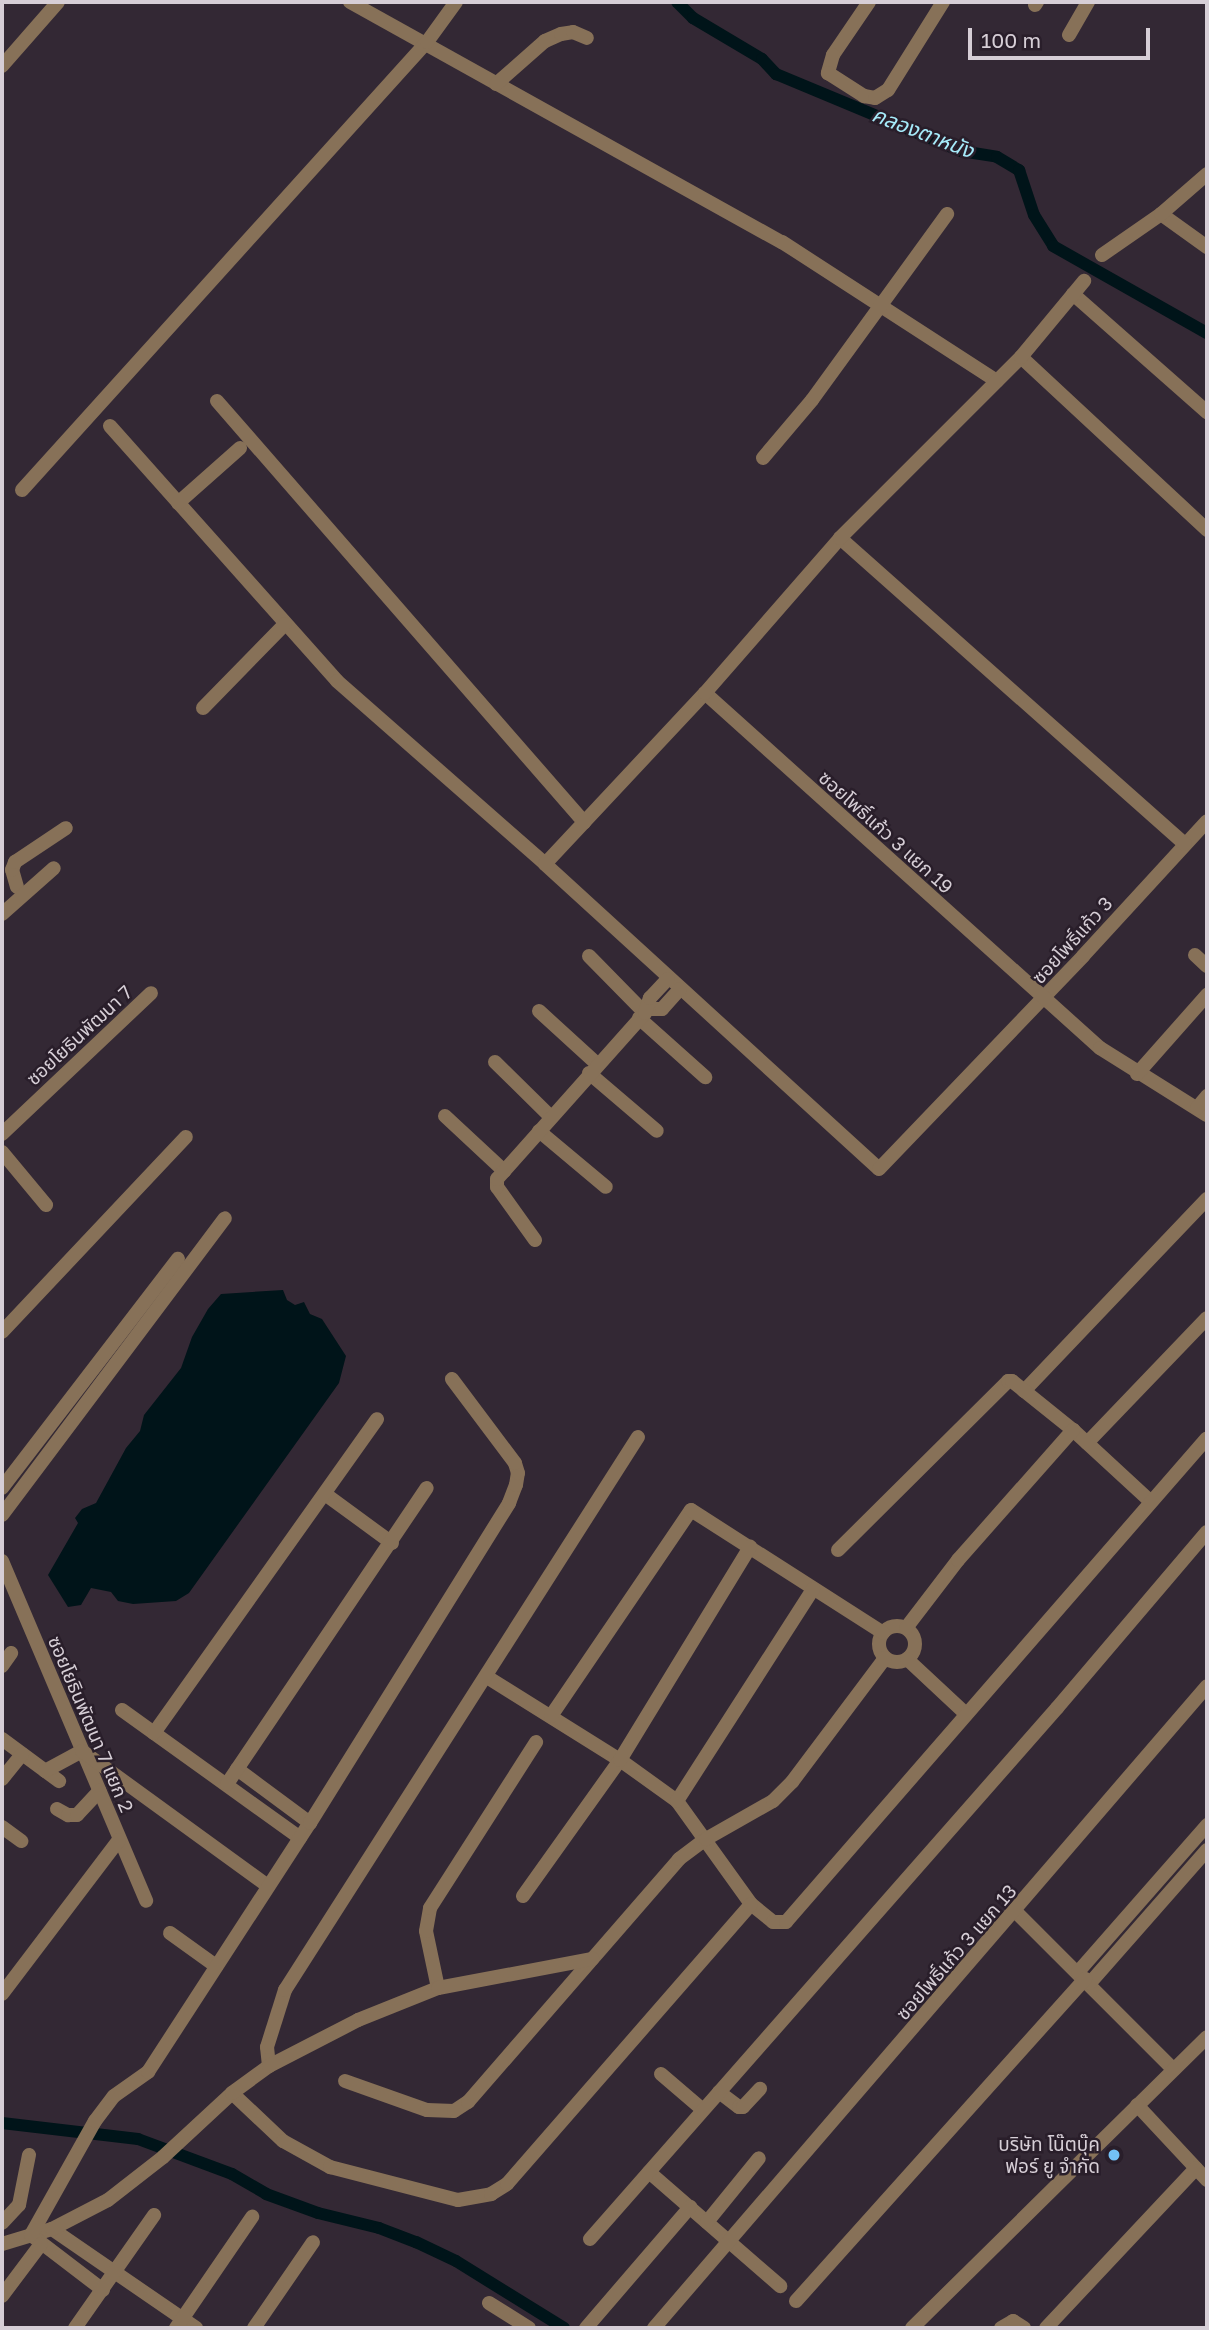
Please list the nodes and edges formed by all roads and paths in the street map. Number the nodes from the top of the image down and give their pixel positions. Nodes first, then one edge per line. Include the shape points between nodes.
1 (58, 2) edge
2 (350, 2) edge
3 (456, 2) edge
4 (869, 2) edge
5 (943, 2) edge
6 (1088, 2) edge
7 (1069, 35) dead end
8 (587, 38) dead end
9 (427, 42) junction
10 (2, 66) edge
11 (496, 84) junction
12 (1207, 174) edge
13 (947, 214) dead end
14 (1161, 214) junction
15 (1207, 247) edge
16 (1102, 255) dead end
17 (1084, 281) dead end
18 (1073, 294) junction
19 (883, 305) junction
20 (1021, 357) junction
21 (997, 381) junction
22 (217, 401) dead end
23 (1207, 412) edge
24 (110, 426) dead end
25 (240, 448) dead end
26 (763, 458) dead end
27 (22, 490) dead end
28 (178, 503) junction
29 (1207, 530) edge
30 (840, 538) junction
31 (285, 624) junction
32 (705, 693) junction
33 (203, 708) dead end
34 (1207, 821) edge
35 (584, 822) junction
36 (66, 828) dead end
37 (1185, 845) junction
38 (545, 864) junction
39 (54, 868) dead end
40 (17, 887) dead end
41 (2, 914) edge
42 (1195, 955) dead end
43 (589, 956) dead end
44 (1207, 966) edge
45 (668, 979) junction
46 (680, 989) junction
47 (151, 993) dead end
48 (1207, 995) edge
49 (1042, 999) junction
50 (539, 1011) dead end
51 (644, 1013) junction
52 (495, 1062) dead end
53 (593, 1069) junction
54 (1137, 1074) junction
55 (705, 1077) dead end
56 (1207, 1096) edge
57 (1202, 1112) edge
58 (445, 1116) dead end
59 (551, 1117) junction
60 (539, 1131) junction
61 (656, 1131) dead end
62 (2, 1134) edge
63 (186, 1137) dead end
64 (2, 1153) edge
65 (504, 1171) junction
66 (606, 1186) dead end
67 (1207, 1199) edge
68 (46, 1205) dead end
69 (225, 1218) dead end
70 (535, 1240) dead end
71 (178, 1259) dead end
72 (1207, 1318) edge
73 (2, 1332) edge
74 (452, 1379) dead end
75 (1024, 1391) junction
76 (377, 1419) dead end
77 (1073, 1430) junction
78 (638, 1437) dead end
79 (1207, 1438) edge
80 (1087, 1443) junction
81 (2, 1488) edge
82 (427, 1488) dead end
83 (326, 1494) junction
84 (1150, 1501) junction
85 (2, 1515) edge
86 (1207, 1532) edge
87 (392, 1543) junction
88 (750, 1547) junction
89 (838, 1550) dead end
90 (2, 1561) edge
91 (5, 1582) edge
92 (813, 1589) junction
93 (906, 1628) junction
94 (883, 1633) junction
95 (11, 1653) dead end
96 (885, 1658) junction
97 (907, 1659) junction
98 (2, 1666) edge
99 (487, 1677) junction
100 (1207, 1686) edge
101 (122, 1710) dead end
102 (965, 1713) junction
103 (551, 1716) junction
104 (154, 1732) junction
105 (2, 1739) edge
106 (536, 1742) dead end
107 (82, 1751) junction
108 (22, 1754) junction
109 (620, 1760) junction
110 (237, 1769) junction
111 (45, 1771) junction
112 (2, 1779) edge
113 (59, 1781) dead end
114 (227, 1784) junction
115 (99, 1791) junction
116 (677, 1801) junction
117 (57, 1809) dead end
118 (310, 1823) junction
119 (1207, 1825) edge
120 (2, 1827) edge
121 (300, 1838) junction
122 (706, 1839) junction
123 (119, 1840) junction
124 (21, 1841) dead end
125 (1207, 1850) edge
126 (268, 1886) junction
127 (523, 1896) dead end
128 (146, 1901) dead end
129 (751, 1904) junction
130 (1016, 1912) junction
131 (1131, 1912) junction
132 (1143, 1923) junction
133 (170, 1933) dead end
134 (1091, 1958) junction
135 (592, 1959) junction
136 (216, 1966) junction
137 (1103, 1968) junction
138 (1084, 1978) junction
139 (439, 1988) junction
140 (2, 1994) edge
141 (1207, 2037) edge
142 (269, 2066) junction
143 (1173, 2069) junction
144 (661, 2074) dead end
145 (345, 2081) dead end
146 (760, 2089) dead end
147 (719, 2092) junction
148 (232, 2093) junction
149 (1137, 2105) junction
150 (703, 2110) junction
151 (29, 2155) dead end
152 (759, 2158) dead end
153 (1196, 2168) junction
154 (649, 2172) junction
155 (1207, 2180) edge
156 (690, 2207) junction
157 (154, 2215) dead end
158 (252, 2217) dead end
159 (707, 2222) junction
160 (2, 2223) edge
161 (52, 2228) junction
162 (590, 2239) dead end
163 (36, 2240) junction
164 (730, 2240) junction
165 (313, 2242) dead end
166 (2, 2244) edge
167 (115, 2272) junction
168 (780, 2286) dead end
169 (103, 2290) junction
170 (2, 2296) edge
171 (796, 2301) dead end
172 (489, 2303) dead end
173 (179, 2324) edge
174 (75, 2328) edge
175 (196, 2328) edge
176 (254, 2328) edge
177 (528, 2328) edge
178 (586, 2328) edge
179 (654, 2328) edge
180 (912, 2328) edge
181 (1001, 2328) edge
182 (1024, 2328) edge
183 (1046, 2328) edge

1 - 10 street
2 - 9 street
3 - 9 street
4 - 5 street via 833,55 828,73 875,98 888,90
6 - 7 street
8 - 11 street via 573,32 545,41
9 - 11 street
9 - 27 street
11 - 19 street via 782,242
12 - 14 street
13 - 19 street
14 - 15 street
14 - 16 street
17 - 18 street
18 - 20 street
18 - 23 street
19 - 21 street
19 - 26 street
20 - 21 street
20 - 29 street
21 - 30 street
22 - 35 street
24 - 28 street
25 - 28 street
28 - 31 street
30 - 32 street
30 - 37 street
31 - 33 street
31 - 38 street via 337,681
32 - 35 street
32 - 49 street, ซอยโพธิ์แก้ว 3 แยก 19
34 - 37 street, ซอยโพธิ์แก้ว 3
35 - 38 street
36 - 40 street via 15,862 12,870
37 - 49 street, ซอยโพธิ์แก้ว 3
38 - 45 street
39 - 41 street
42 - 44 street
43 - 51 street
45 - 46 street
45 - 51 street via 650,998
46 - 49 street via 879,1169
46 - 51 street via 662,1009
47 - 62 street, ซอยโยธินพัฒนา 7
48 - 54 street
49 - 54 street, ซอยโพธิ์แก้ว 3
50 - 53 street
51 - 53 street
51 - 55 street
52 - 59 street
53 - 59 street
53 - 61 street
54 - 57 street, ซอยโพธิ์แก้ว 3
56 - 57 street
58 - 65 street
59 - 60 street
60 - 65 street
60 - 66 street
63 - 73 street
64 - 68 street
65 - 70 street via 497,1186
67 - 75 street
69 - 85 street
71 - 81 street
72 - 80 street
74 - 118 street via 515,1463 516,1485
75 - 77 street
75 - 89 street via 1012,1381 1004,1384
76 - 83 street
77 - 80 street
77 - 93 street via 958,1560
78 - 99 street
79 - 84 street
80 - 84 street
82 - 87 street
83 - 87 street
83 - 104 street
84 - 102 street
86 - 147 street
87 - 110 street
88 - 92 street
88 - 103 street via 697,1512 689,1512
88 - 109 street
90 - 91 street, ซอยโยธินพัฒนา 7 แยก 2
91 - 107 street, ซอยโยธินพัฒนา 7 แยก 2
92 - 94 street
92 - 116 street
93 - 94 street via 893,1626
93 - 97 street via 915,1646
94 - 96 street via 878,1646
95 - 98 street
96 - 97 street via 893,1662
96 - 122 street via 792,1782 773,1801
97 - 102 street
99 - 103 street
99 - 142 street via 285,1990 267,2047
100 - 130 street, ซอยโพธิ์แก้ว 3 แยก 13
101 - 104 street
102 - 129 street via 786,1922 773,1922
103 - 109 street
104 - 114 street
105 - 108 street
106 - 139 street via 430,1908 426,1931
107 - 111 street
107 - 115 street, ซอยโยธินพัฒนา 7 แยก 2
107 - 126 street
108 - 111 street
108 - 112 street
109 - 116 street
109 - 127 street
110 - 114 street
110 - 118 street
111 - 113 street
114 - 121 street
115 - 117 street via 77,1815
115 - 123 street, ซอยโยธินพัฒนา 7 แยก 2
116 - 122 street
118 - 121 street
119 - 131 street
120 - 124 street
121 - 126 street
122 - 129 street
122 - 135 street via 680,1860
123 - 128 street, ซอยโยธินพัฒนา 7 แยก 2
123 - 140 street
125 - 132 street
126 - 136 street
129 - 148 street via 507,2184 491,2194 458,2200 330,2167 283,2141
130 - 138 street
130 - 164 street, ซอยโพธิ์แก้ว 3 แยก 13
131 - 132 street
131 - 134 street
132 - 137 street
133 - 136 street
134 - 137 street
134 - 138 street
135 - 139 street
135 - 145 street via 481,2089 454,2111 428,2110
136 - 163 street via 148,2072 114,2096 95,2121
137 - 138 street
138 - 143 street
138 - 171 street
139 - 142 street via 388,2005
141 - 143 street
142 - 148 street
143 - 149 street
144 - 150 street
146 - 147 street via 743,2107
147 - 150 street
148 - 161 street via 108,2200
149 - 153 street
149 - 180 street
150 - 154 street
151 - 160 street via 19,2205
152 - 159 street
153 - 155 street
153 - 183 street
154 - 156 street
154 - 162 street
156 - 159 street
156 - 178 street
157 - 167 street
158 - 173 street
159 - 164 street
161 - 163 street
161 - 167 street
163 - 166 street
163 - 169 street
163 - 170 street
164 - 168 street
164 - 179 street, ซอยโพธิ์แก้ว 3 แยก 13
165 - 176 street
167 - 169 street
167 - 173 street
169 - 174 street
172 - 177 street
173 - 175 street
181 - 182 street via 1013,2320

